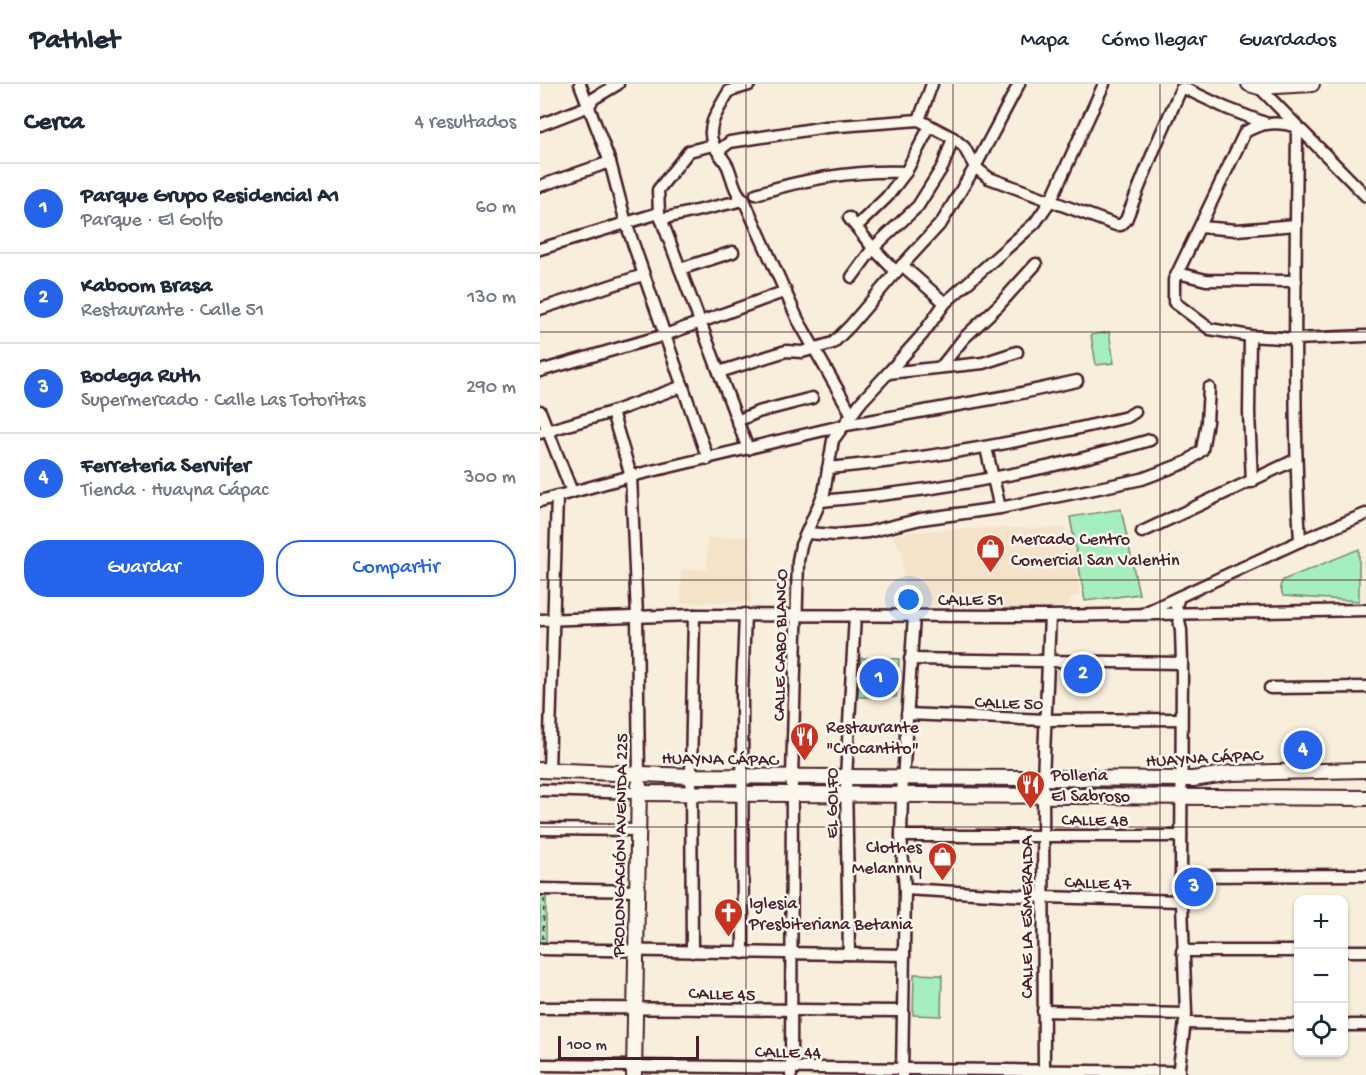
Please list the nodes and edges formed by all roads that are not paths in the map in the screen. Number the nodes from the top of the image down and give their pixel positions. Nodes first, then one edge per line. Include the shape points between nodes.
1 (580, 84) edge
2 (618, 84) edge
3 (932, 84) edge
4 (1018, 84) edge
5 (1104, 84) edge
6 (1312, 84) edge
7 (749, 85) edge
8 (1178, 86) edge
9 (1254, 86) edge
10 (589, 106) junction
11 (920, 120) junction
12 (1266, 123) junction
13 (540, 125) edge
14 (930, 126) junction
15 (1298, 127) junction
16 (953, 138) junction
17 (716, 148) junction
18 (610, 162) junction
19 (975, 167) junction
20 (906, 172) junction
21 (540, 186) edge
22 (756, 194) dead end
23 (1366, 196) edge
24 (744, 200) junction
25 (1051, 200) junction
26 (660, 216) junction
27 (849, 218) dead end
28 (626, 222) junction
29 (1296, 225) junction
30 (857, 226) junction
31 (1200, 227) junction
32 (873, 248) junction
33 (540, 249) edge
34 (733, 252) dead end
35 (1036, 264) dead end
36 (680, 268) junction
37 (899, 268) junction
38 (1178, 273) junction
39 (643, 275) junction
40 (852, 277) dead end
41 (1296, 281) junction
42 (786, 291) junction
43 (945, 303) junction
44 (540, 309) edge
45 (700, 322) junction
46 (665, 334) junction
47 (1250, 336) junction
48 (1366, 336) edge
49 (1296, 339) junction
50 (814, 349) junction
51 (1017, 352) dead end
52 (941, 367) junction
53 (540, 371) edge
54 (719, 372) junction
55 (888, 373) junction
56 (1077, 381) dead end
57 (683, 386) junction
58 (1209, 388) dead end
59 (812, 398) dead end
60 (540, 411) edge
61 (612, 412) junction
62 (1135, 412) dead end
63 (852, 413) junction
64 (737, 421) junction
65 (841, 426) junction
66 (543, 432) edge
67 (1150, 440) dead end
68 (986, 448) junction
69 (748, 449) junction
70 (708, 459) junction
71 (1295, 460) junction
72 (828, 468) junction
73 (631, 476) junction
74 (992, 478) junction
75 (1252, 482) junction
76 (572, 492) junction
77 (557, 496) junction
78 (540, 501) edge
79 (820, 501) junction
80 (1000, 508) junction
81 (1366, 514) edge
82 (1142, 532) dead end
83 (807, 533) junction
84 (1300, 541) junction
85 (1179, 597) junction
86 (1366, 610) edge
87 (745, 614) junction
88 (797, 614) junction
89 (1177, 614) junction
90 (694, 615) junction
91 (855, 615) junction
92 (1141, 615) junction
93 (637, 616) junction
94 (914, 616) junction
95 (1050, 616) junction
96 (540, 620) edge
97 (553, 620) junction
98 (910, 659) junction
99 (1048, 661) junction
100 (1182, 663) junction
101 (1366, 687) edge
102 (1270, 688) dead end
103 (907, 714) junction
104 (1181, 719) junction
105 (1046, 720) junction
106 (545, 770) edge
107 (1366, 770) edge
108 (639, 774) junction
109 (691, 776) junction
110 (742, 777) junction
111 (792, 777) junction
112 (902, 777) junction
113 (846, 778) junction
114 (1043, 779) junction
115 (1182, 779) junction
116 (540, 790) edge
117 (639, 793) junction
118 (691, 793) junction
119 (742, 794) junction
120 (792, 794) junction
121 (846, 794) junction
122 (902, 795) junction
123 (1043, 796) junction
124 (1183, 797) junction
125 (1366, 798) edge
126 (540, 829) edge
127 (638, 830) junction
128 (1043, 835) junction
129 (901, 836) junction
130 (1181, 836) junction
131 (1366, 875) edge
132 (1180, 876) junction
133 (905, 889) junction
134 (637, 891) junction
135 (542, 894) edge
136 (1044, 897) junction
137 (1181, 901) junction
138 (542, 944) edge
139 (636, 951) junction
140 (1182, 951) junction
141 (1294, 951) edge
142 (1348, 951) edge
143 (1366, 951) edge
144 (692, 952) junction
145 (743, 953) junction
146 (792, 953) junction
147 (849, 954) junction
148 (904, 955) junction
149 (635, 1007) junction
150 (540, 1008) edge
151 (792, 1011) junction
152 (903, 1011) junction
153 (1042, 1011) junction
154 (1185, 1019) junction
155 (1294, 1025) edge
156 (1348, 1025) edge
157 (1366, 1025) edge
158 (540, 1065) edge
159 (634, 1071) edge
160 (791, 1071) edge
161 (902, 1072) edge
162 (1044, 1073) edge
163 (1179, 1074) edge

1 - 10 street
2 - 10 street via 593,99
3 - 11 street
4 - 19 street
5 - 25 street, CALLE CABO BLANCO
6 - 9 main road
7 - 17 street via 729,91 712,123 710,135
8 - 12 street
8 - 25 street via 1125,223 1111,224
9 - 15 street
10 - 13 street
10 - 18 street
11 - 14 street
11 - 17 street via 826,127 730,142
12 - 15 street
12 - 31 street via 1245,132
14 - 16 street
14 - 20 street
15 - 23 street
15 - 29 street
16 - 19 street via 964,147
16 - 32 street via 943,166 918,206
17 - 24 street
17 - 26 street via 689,151 658,190
18 - 21 street
18 - 28 street
19 - 25 street via 989,178
19 - 37 street via 942,222
20 - 22 street via 877,171 788,184
20 - 30 street
24 - 26 street
24 - 42 street
25 - 43 street, CALLE CABO BLANCO via 1035,223
26 - 28 street
26 - 36 street
27 - 30 street
28 - 33 street
28 - 39 street
29 - 31 street via 1237,230
29 - 41 street
30 - 32 street
31 - 38 street
32 - 37 street
32 - 40 street
34 - 36 street
35 - 52 street
36 - 45 street
37 - 43 street
37 - 50 street via 842,335 833,343
38 - 41 street via 1206,280
38 - 47 street via 1172,291 1174,302 1210,329
39 - 44 street
39 - 46 street
41 - 49 street
42 - 45 street
42 - 50 street
43 - 55 street, CALLE CABO BLANCO
45 - 46 street
45 - 54 street
46 - 53 street
46 - 57 street
47 - 49 street
47 - 75 street
48 - 49 street
49 - 71 street
50 - 54 street via 786,351
50 - 63 street
51 - 52 street via 983,363
52 - 55 street
54 - 64 street
55 - 63 street, CALLE CABO BLANCO
56 - 65 street
57 - 61 street
57 - 70 street
58 - 80 street via 1202,450 1187,462 1142,479
59 - 64 street
60 - 66 street
61 - 66 street
61 - 73 street, PROLONGACIÓN AVENIDA 225
62 - 68 street via 1057,434
63 - 65 street, CALLE CABO BLANCO
64 - 69 street
65 - 69 street
65 - 72 street, CALLE CABO BLANCO via 833,440
66 - 76 street
67 - 74 street via 1068,463
68 - 72 street
68 - 74 street
69 - 70 street
70 - 73 street
71 - 75 street
71 - 84 street
72 - 79 street, CALLE CABO BLANCO
73 - 76 street
73 - 93 street, PROLONGACIÓN AVENIDA 225
74 - 79 street
74 - 80 street
75 - 82 street
76 - 77 street
77 - 78 street
77 - 97 street
79 - 83 street, CALLE CABO BLANCO
80 - 83 street via 921,519 858,534
81 - 84 street
83 - 88 street, CALLE CABO BLANCO via 798,561
84 - 85 street
85 - 89 street
85 - 92 street
86 - 89 street, CALLE 51
87 - 88 street, CALLE 51
87 - 90 street, CALLE 51
87 - 110 street
88 - 91 street, CALLE 51
88 - 111 street, CALLE CABO BLANCO
89 - 92 street, CALLE 51
89 - 100 street
90 - 93 street, CALLE 51
90 - 109 street
91 - 94 street, CALLE 51
91 - 113 street, EL GOLFO
92 - 95 street, CALLE 51
93 - 97 street, CALLE 51
93 - 108 street, PROLONGACIÓN AVENIDA 225
94 - 95 street, CALLE 51
94 - 98 street
95 - 99 street, CALLE LA ESMERALDA
96 - 97 street, CALLE 51
97 - 106 street
98 - 99 street
98 - 103 street
99 - 100 street
99 - 105 street, CALLE LA ESMERALDA
100 - 104 street
101 - 102 street
103 - 105 street, CALLE 50
103 - 112 street
104 - 105 street, CALLE 50
104 - 115 street
105 - 114 street, CALLE LA ESMERALDA
106 - 108 main road, HUAYNA CÁPAC
107 - 115 main road, HUAYNA CÁPAC via 1231,773
108 - 109 main road, HUAYNA CÁPAC
108 - 117 main road, PROLONGACIÓN AVENIDA 225
109 - 110 main road, HUAYNA CÁPAC
109 - 118 street
110 - 111 main road, HUAYNA CÁPAC
110 - 119 street
111 - 113 main road, HUAYNA CÁPAC
111 - 120 street, CALLE CABO BLANCO
112 - 113 main road, HUAYNA CÁPAC
112 - 114 main road, HUAYNA CÁPAC
112 - 122 street
113 - 121 street, EL GOLFO
114 - 115 main road, HUAYNA CÁPAC
114 - 123 street, CALLE LA ESMERALDA
115 - 124 street
116 - 117 street, HUAYNA CÁPAC
117 - 118 main road, HUAYNA CÁPAC
117 - 127 main road, PROLONGACIÓN AVENIDA 225
118 - 119 main road, HUAYNA CÁPAC
118 - 144 street
119 - 120 main road, HUAYNA CÁPAC
119 - 145 street
120 - 121 main road, HUAYNA CÁPAC
120 - 146 street, CALLE CABO BLANCO
121 - 122 main road, HUAYNA CÁPAC
121 - 147 street, EL GOLFO
122 - 123 main road, HUAYNA CÁPAC
122 - 129 street
123 - 124 main road, HUAYNA CÁPAC
123 - 128 street, CALLE LA ESMERALDA
124 - 125 main road, HUAYNA CÁPAC
124 - 130 street
126 - 127 street
127 - 134 main road, PROLONGACIÓN AVENIDA 225
128 - 129 street, CALLE 48
128 - 130 street, CALLE 48
128 - 136 street, CALLE LA ESMERALDA
129 - 133 street
130 - 132 street
131 - 132 street
132 - 137 street
133 - 136 street, CALLE 47
133 - 148 street
134 - 135 street
134 - 139 main road, PROLONGACIÓN AVENIDA 225
136 - 137 street, CALLE 47
136 - 153 street, CALLE LA ESMERALDA
137 - 140 street
138 - 139 street
139 - 144 street
139 - 149 main road, PROLONGACIÓN AVENIDA 225
140 - 141 street
140 - 154 street
142 - 143 street
144 - 145 street
145 - 146 street
146 - 147 street
146 - 151 street, CALLE CABO BLANCO
147 - 148 street
148 - 152 street
149 - 150 street, CALLE 45
149 - 151 street, CALLE 45
149 - 159 main road, PROLONGACIÓN AVENIDA 225
151 - 152 street, CALLE 45
151 - 160 street, CALLE CABO BLANCO
152 - 161 street
153 - 154 street
153 - 162 street, CALLE LA ESMERALDA
154 - 155 street
154 - 163 street
156 - 157 street
158 - 159 street, CALLE 44
159 - 160 street, CALLE 44
160 - 161 street, CALLE 44
161 - 162 street, CALLE 44
162 - 163 street, CALLE 44

